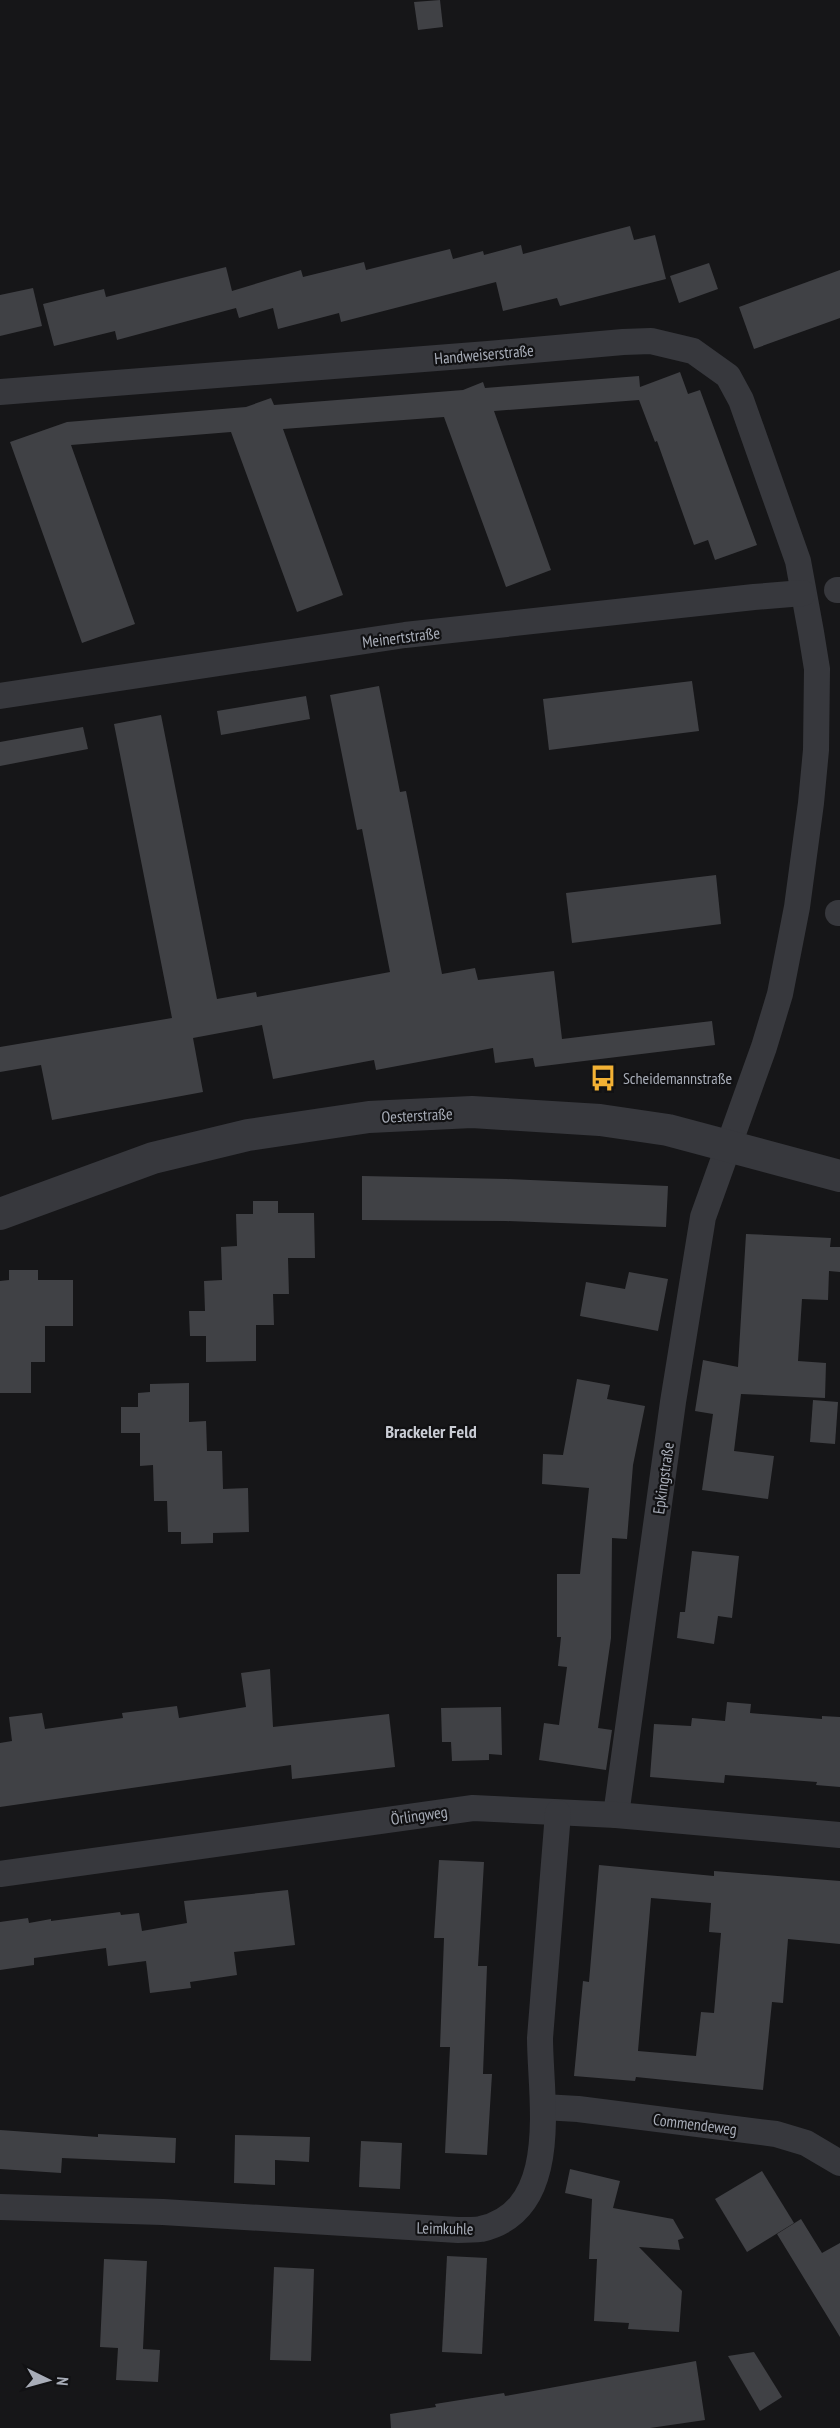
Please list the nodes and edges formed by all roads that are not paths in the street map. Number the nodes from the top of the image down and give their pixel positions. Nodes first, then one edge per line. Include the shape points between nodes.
1 (0, 392) edge
2 (803, 593) junction
3 (0, 696) edge
4 (728, 1145) junction
5 (840, 1176) edge
6 (0, 1214) edge
7 (558, 1813) junction
8 (616, 1815) junction
9 (840, 1835) edge
10 (0, 1874) edge
11 (543, 2108) junction
12 (840, 2163) edge
13 (0, 2207) edge

1 - 2 street, Handweiserstraße via 623,342 673,345 693,351 728,376 741,400 798,561
2 - 3 street, Meinertstraße via 405,635
2 - 4 street via 817,669 816,750 804,861 780,994
4 - 5 street, Oesterstraße
4 - 6 street, Oesterstraße via 668,1130 559,1116 472,1112 369,1117 248,1135 153,1158
4 - 8 street, Epkingstraße via 701,1228
7 - 8 street, Örlingweg
7 - 10 street, Örlingweg via 473,1808
7 - 11 street, Leimkuhle via 540,2038
8 - 9 street, Örlingweg
11 - 12 street, Commendeweg via 776,2134 806,2143
11 - 13 street, Leimkuhle via 541,2153 530,2191 503,2220 481,2229

